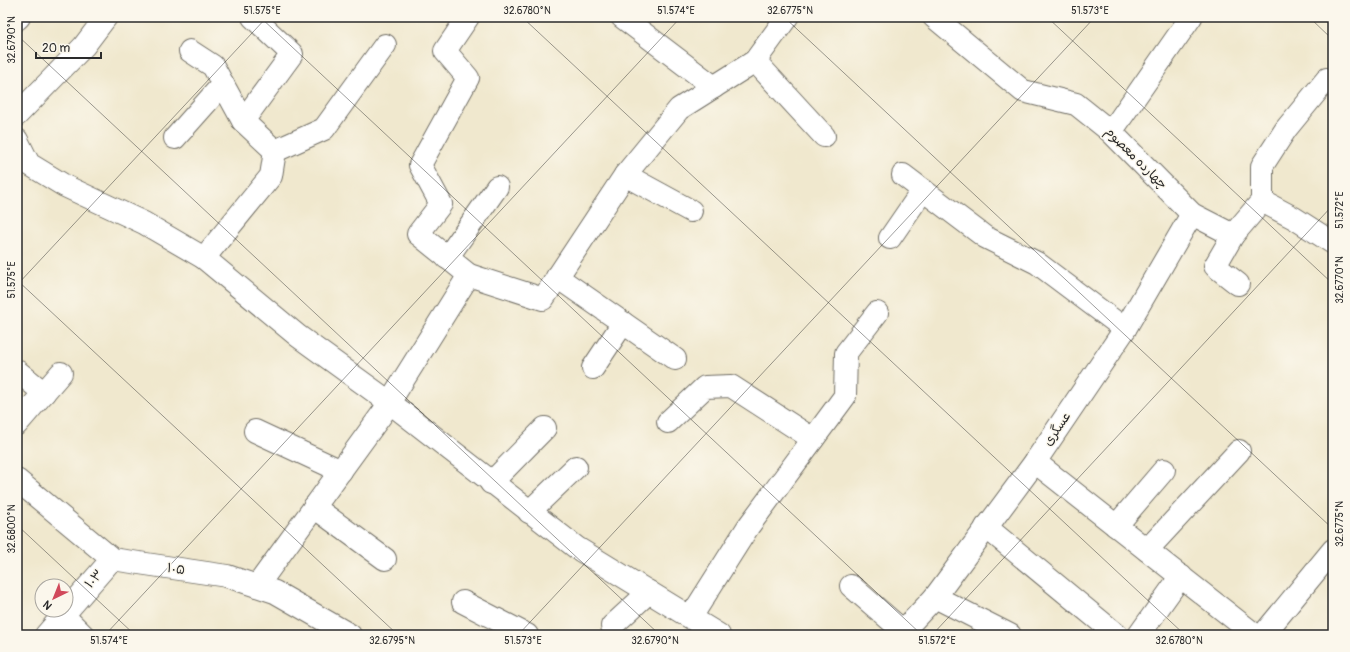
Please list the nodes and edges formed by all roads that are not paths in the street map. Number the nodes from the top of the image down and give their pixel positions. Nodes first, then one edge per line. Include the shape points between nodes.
1 (106, 17) edge
2 (253, 17) edge
3 (468, 17) edge
4 (622, 17) edge
5 (787, 17) edge
6 (934, 17) edge
7 (1191, 17) edge
8 (386, 45) dead end
9 (190, 51) dead end
10 (755, 62) junction
11 (1327, 79) dead end
12 (223, 84) junction
13 (714, 87) junction
14 (17, 115) edge
15 (244, 121) junction
16 (1111, 132) junction
17 (824, 136) dead end
18 (175, 138) dead end
19 (17, 140) edge
20 (275, 151) junction
21 (625, 175) junction
22 (903, 175) dead end
23 (497, 187) dead end
24 (922, 190) junction
25 (1262, 201) junction
26 (691, 211) dead end
27 (1192, 214) junction
28 (1233, 234) junction
29 (890, 238) dead end
30 (1333, 243) edge
31 (204, 258) junction
32 (447, 258) junction
33 (469, 275) junction
34 (557, 277) junction
35 (1238, 284) dead end
36 (877, 313) dead end
37 (623, 323) junction
38 (1125, 329) junction
39 (675, 359) dead end
40 (593, 368) dead end
41 (17, 371) edge
42 (61, 373) dead end
43 (44, 393) junction
44 (389, 402) junction
45 (668, 422) dead end
46 (17, 424) edge
47 (545, 428) dead end
48 (255, 431) dead end
49 (814, 439) junction
50 (1239, 451) dead end
51 (1035, 462) junction
52 (576, 467) dead end
53 (1164, 470) dead end
54 (341, 471) junction
55 (17, 480) edge
56 (491, 483) junction
57 (314, 507) junction
58 (529, 512) junction
59 (1116, 526) junction
60 (986, 528) junction
61 (1147, 550) junction
62 (1333, 550) edge
63 (385, 559) dead end
64 (112, 560) junction
65 (1181, 576) junction
66 (257, 586) junction
67 (851, 586) dead end
68 (649, 592) junction
69 (935, 597) junction
70 (463, 602) dead end
71 (74, 603) edge
72 (691, 617) junction
73 (60, 618) edge
74 (66, 618) edge
75 (612, 626) dead end
76 (902, 633) edge
77 (46, 635) edge
78 (83, 635) edge
79 (350, 635) edge
80 (527, 635) edge
81 (719, 635) edge
82 (1010, 635) edge
83 (1117, 635) edge
84 (1139, 635) edge
85 (1255, 635) edge
86 (1263, 635) edge

1 - 14 street via 84,46
2 - 15 street via 292,54
3 - 32 street via 445,51 468,78 420,165 441,204 418,234
4 - 13 street
5 - 10 street
6 - 16 street, چهارده معصوم via 1023,91 1076,104
7 - 16 street
8 - 20 street via 324,130
9 - 12 street via 213,66
10 - 13 street
10 - 17 street
11 - 25 street via 1286,129 1262,166
12 - 15 street
12 - 18 street
13 - 21 street via 679,109
15 - 20 street
16 - 27 street, چهارده معصوم
19 - 31 street via 29,164 65,186 144,223
20 - 31 street via 271,176
21 - 26 street
21 - 34 street
22 - 24 street
23 - 32 street
24 - 29 street
24 - 38 street via 985,236 1037,263
25 - 28 street
25 - 30 street
27 - 28 street, چهارده معصوم
27 - 38 street, عسگری
28 - 35 street via 1215,266
31 - 44 street via 298,336
32 - 33 street
33 - 34 street via 543,299
33 - 44 street
34 - 37 street
36 - 49 street via 846,353 845,396
37 - 39 street
37 - 40 street
38 - 51 street, عسگری
41 - 43 street
42 - 43 street
43 - 46 street
44 - 54 street
44 - 56 street
45 - 49 street via 705,387 731,386
47 - 56 street
48 - 54 street
49 - 72 street via 748,527
50 - 61 street
51 - 59 street
51 - 60 street, عسگری
52 - 58 street
53 - 59 street
54 - 57 street
55 - 64 street
56 - 58 street
57 - 63 street
57 - 66 street
58 - 68 street via 577,548
59 - 61 street
60 - 69 street, عسگری
60 - 83 street
61 - 65 street
62 - 86 street
64 - 66 street, ۱۰۵ via 227,576
64 - 71 street, ۱۰۳
65 - 84 street
65 - 85 street
66 - 79 street, ۱۰۵ via 274,592
67 - 76 street, عسگری
68 - 72 street
68 - 75 street
69 - 76 street, عسگری
69 - 82 street
70 - 80 street
72 - 81 street
73 - 77 street, ۱۰۳
74 - 78 street

